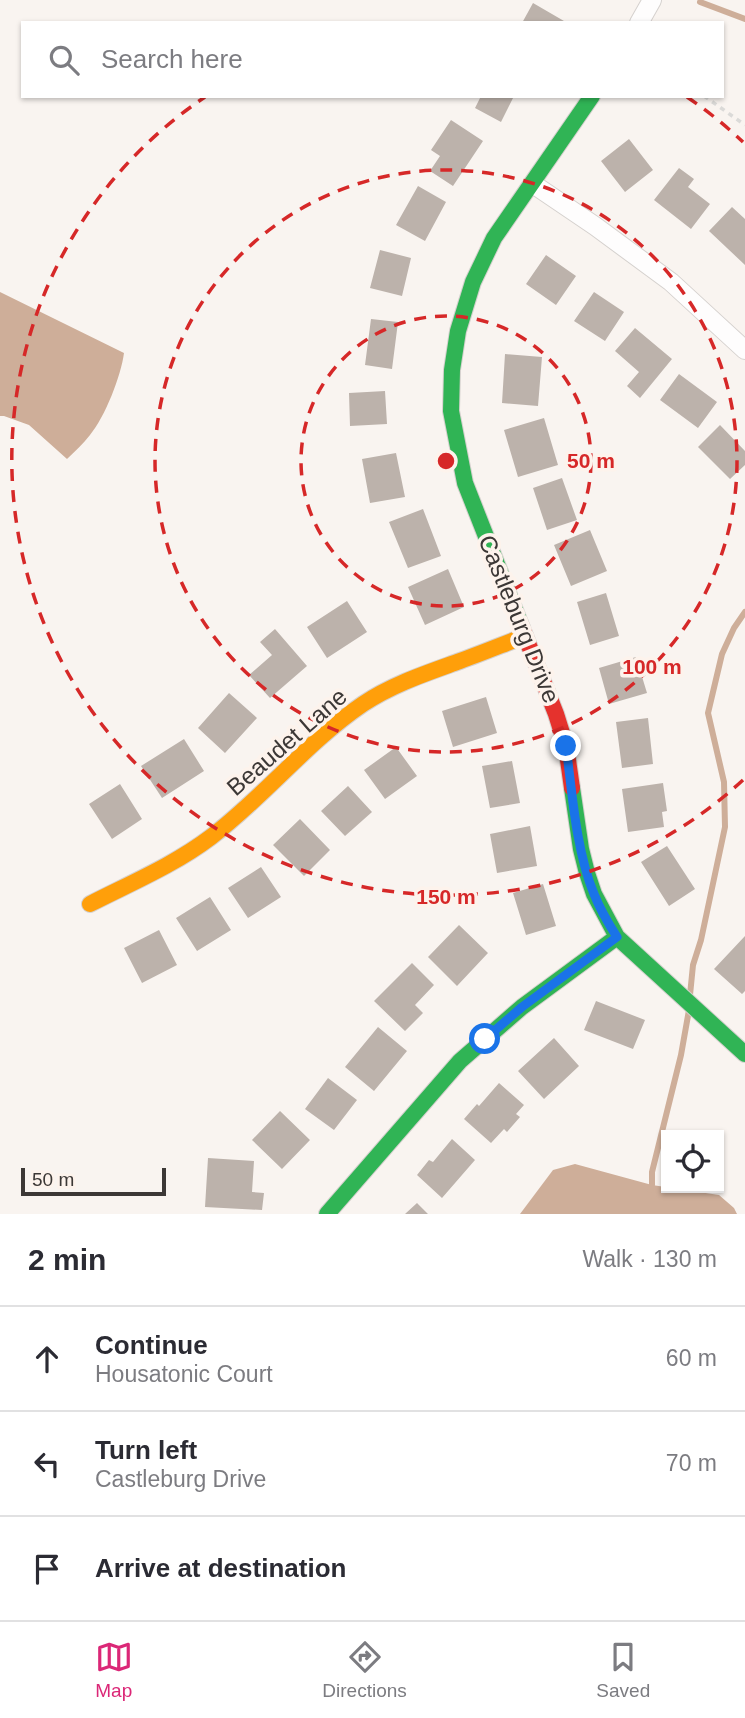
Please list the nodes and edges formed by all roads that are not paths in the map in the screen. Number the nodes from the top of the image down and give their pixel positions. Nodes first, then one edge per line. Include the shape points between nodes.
1 (652, 0) edge
2 (640, 21) edge
3 (591, 98) edge
4 (533, 184) junction
5 (745, 350) edge
6 (525, 636) junction
7 (90, 904) dead end
8 (617, 937) junction
9 (745, 1054) edge
10 (327, 1214) edge

1 - 2 street
3 - 4 street, Castleburg Drive
4 - 5 street via 671,282
4 - 6 street, Castleburg Drive via 494,238 473,282 458,331 451,411 465,483
6 - 7 street, Beaudet Lane via 386,690 338,722 211,837 167,866
6 - 8 street, Castleburg Drive via 566,746 587,873
8 - 9 street, Castleburg Drive
8 - 10 street via 522,1007 460,1061

